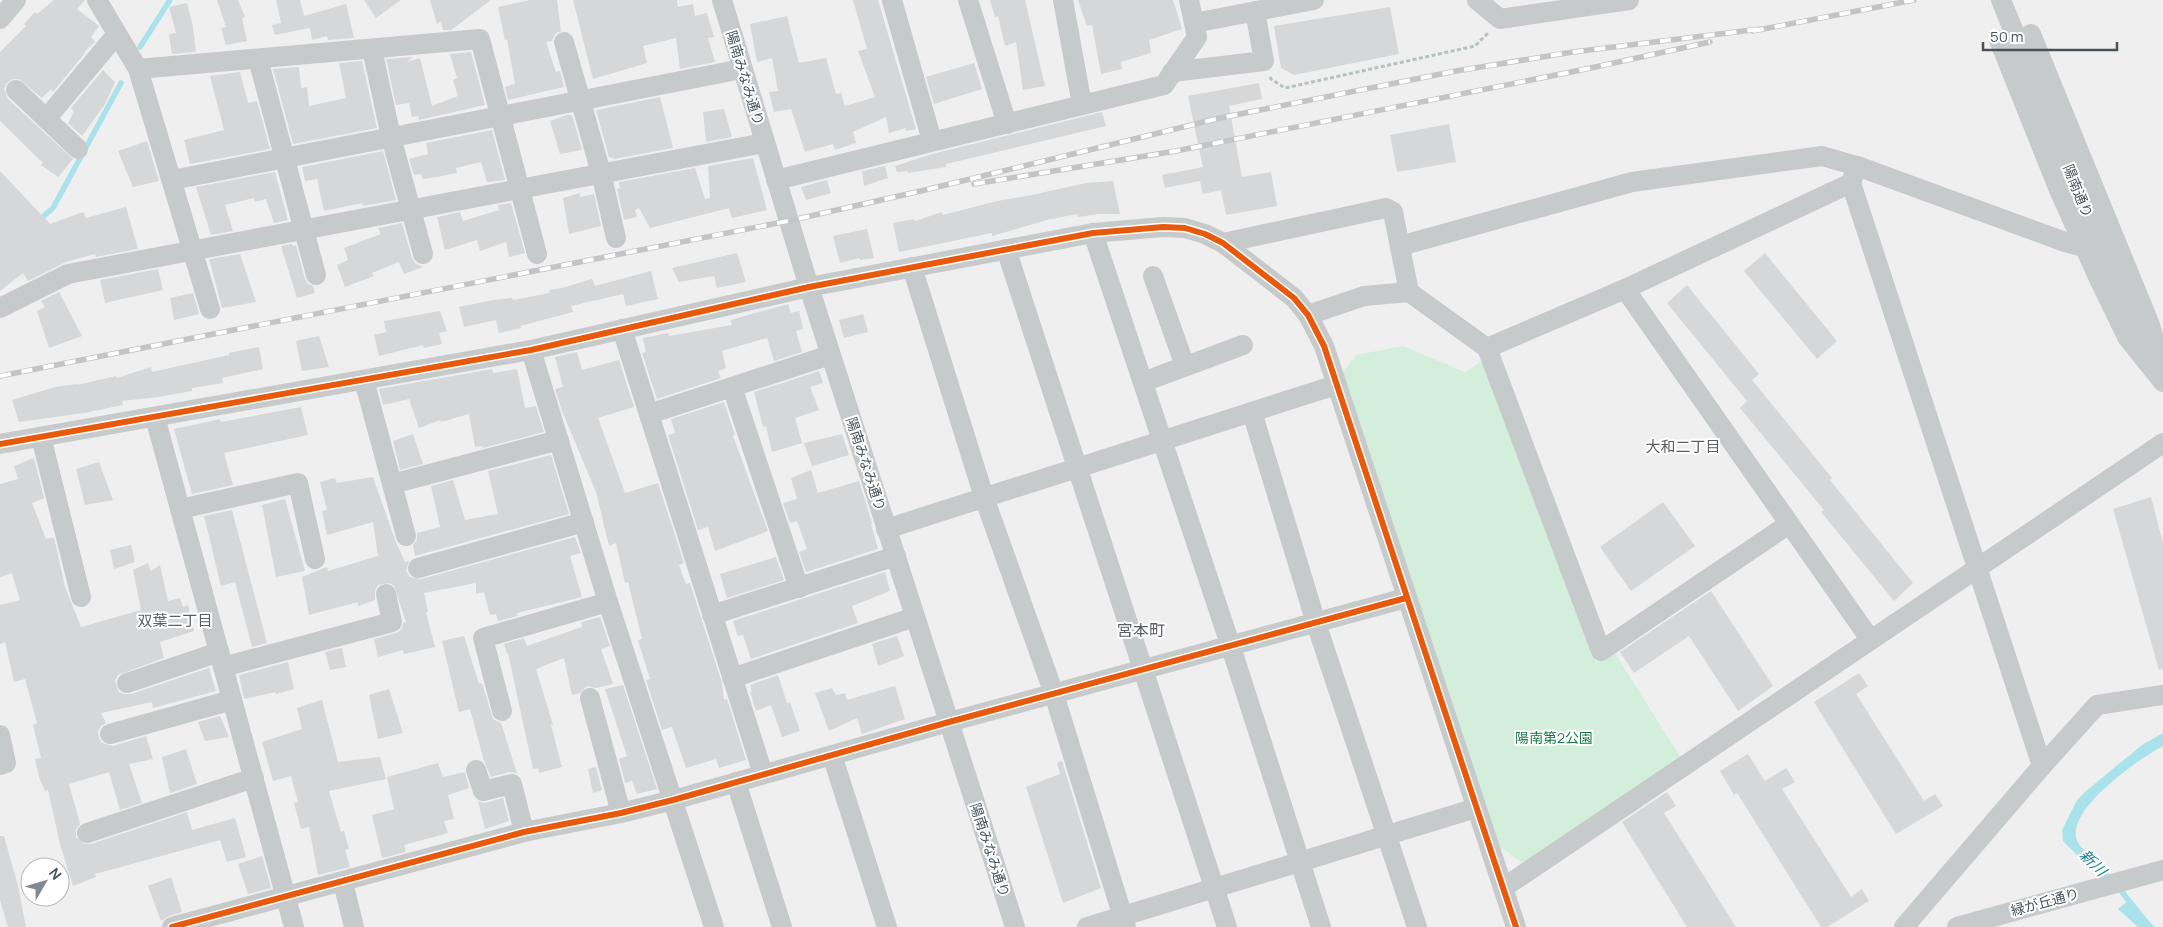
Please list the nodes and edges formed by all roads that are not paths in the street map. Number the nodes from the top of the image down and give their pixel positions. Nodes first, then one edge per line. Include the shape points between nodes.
1 (16, 0) edge
2 (97, 0) edge
3 (722, 0) edge
4 (892, 0) edge
5 (968, 0) edge
6 (1063, 0) edge
7 (1189, 0) edge
8 (1314, 0) edge
9 (1477, 0) edge
10 (1629, 0) edge
11 (2001, 0) edge
12 (1603, 2) edge
13 (1255, 11) junction
14 (0, 19) edge
15 (1194, 23) junction
16 (117, 34) junction
17 (2031, 34) dead end
18 (1999, 40) dead end
19 (564, 42) dead end
20 (372, 49) junction
21 (258, 59) junction
22 (138, 69) junction
23 (742, 69) junction
24 (1172, 72) junction
25 (16, 90) dead end
26 (581, 100) junction
27 (1082, 105) junction
28 (501, 116) junction
29 (46, 119) junction
30 (1007, 124) junction
31 (391, 137) junction
32 (932, 141) junction
33 (764, 143) junction
34 (78, 149) dead end
35 (284, 158) junction
36 (601, 173) junction
37 (1854, 175) junction
38 (172, 180) junction
39 (776, 180) junction
40 (519, 189) junction
41 (411, 209) junction
42 (304, 230) junction
43 (1093, 232) junction
44 (616, 238) dead end
45 (1223, 244) junction
46 (1400, 246) junction
47 (2084, 247) junction
48 (1006, 249) junction
49 (193, 250) junction
50 (423, 254) dead end
51 (537, 254) dead end
52 (912, 267) junction
53 (316, 276) dead end
54 (1153, 276) dead end
55 (809, 287) junction
56 (1625, 289) junction
57 (1409, 292) junction
58 (0, 308) edge
59 (210, 309) dead end
60 (1308, 315) junction
61 (622, 329) junction
62 (1243, 345) dead end
63 (1487, 348) junction
64 (531, 350) junction
65 (830, 355) junction
66 (1185, 366) junction
67 (2163, 370) edge
68 (364, 380) junction
69 (2163, 381) edge
70 (1143, 382) junction
71 (1336, 385) junction
72 (732, 387) junction
73 (1252, 412) junction
74 (649, 414) junction
75 (155, 417) junction
76 (41, 437) junction
77 (559, 440) junction
78 (1162, 440) junction
79 (2163, 443) edge
80 (0, 444) edge
81 (1077, 467) junction
82 (392, 484) junction
83 (984, 497) junction
84 (180, 509) junction
85 (584, 522) junction
86 (1789, 524) junction
87 (886, 528) junction
88 (406, 536) dead end
89 (896, 556) junction
90 (315, 559) dead end
91 (418, 568) dead end
92 (1977, 568) junction
93 (799, 588) junction
94 (386, 594) dead end
95 (81, 597) dead end
96 (1406, 598) junction
97 (608, 602) junction
98 (712, 615) junction
99 (915, 617) junction
100 (1316, 623) junction
101 (1870, 639) junction
102 (1231, 647) junction
103 (221, 660) junction
104 (1144, 670) junction
105 (732, 678) junction
106 (127, 683) dead end
107 (1054, 694) junction
108 (2163, 695) edge
109 (590, 698) dead end
110 (232, 700) junction
111 (502, 712) dead end
112 (949, 722) junction
113 (110, 734) dead end
114 (0, 735) edge
115 (832, 755) junction
116 (0, 765) edge
117 (2042, 766) junction
118 (476, 770) dead end
119 (763, 774) junction
120 (254, 778) junction
121 (736, 782) junction
122 (673, 800) junction
123 (1476, 808) junction
124 (622, 813) junction
125 (524, 832) junction
126 (87, 833) dead end
127 (1387, 836) junction
128 (1300, 862) junction
129 (2163, 870) edge
130 (343, 882) junction
131 (1214, 888) junction
132 (1503, 888) junction
133 (286, 897) junction
134 (230, 920) edge
135 (1124, 922) edge
136 (177, 926) edge
137 (294, 927) edge
138 (354, 927) edge
139 (714, 927) edge
140 (782, 927) edge
141 (887, 927) edge
142 (1015, 927) edge
143 (1087, 927) edge
144 (1227, 927) edge
145 (1321, 927) edge
146 (1417, 927) edge
147 (1516, 927) edge
148 (1904, 927) edge
149 (1956, 927) edge

1 - 14 street
2 - 16 street
3 - 23 street, 陽南みなみ通り
4 - 32 street
5 - 30 street
6 - 27 street
7 - 15 street
8 - 13 street
9 - 12 street via 1500,19
10 - 12 street
11 - 69 street, 陽南通り, bridge via 2127,311
13 - 15 street
13 - 24 street via 1264,60
15 - 24 street via 1197,37
16 - 22 street
16 - 29 street
17 - 67 street via 2150,324
18 - 47 street
19 - 26 street
20 - 21 street
20 - 28 street via 480,39
20 - 31 street
21 - 22 street
21 - 35 street
22 - 38 street
23 - 26 street
23 - 33 street, 陽南みなみ通り
24 - 27 street via 1164,85
25 - 29 street
26 - 28 street
26 - 36 street
27 - 30 street
28 - 31 street
28 - 40 street
29 - 34 street
30 - 32 street
31 - 35 street
31 - 41 street
32 - 39 street
33 - 36 street
33 - 39 street, 陽南みなみ通り
35 - 38 street
35 - 42 street
36 - 40 street
36 - 44 street
37 - 46 street via 1822,156 1632,182
37 - 47 street
37 - 56 street
37 - 92 street
38 - 49 street
39 - 55 street, 陽南みなみ通り
40 - 41 street
40 - 51 street
41 - 42 street
41 - 50 street
42 - 49 street
42 - 53 street
43 - 45 street via 1185,228
43 - 48 street
43 - 70 street
45 - 46 street via 1386,208 1393,212
45 - 60 street via 1278,284
46 - 57 street
47 - 69 street via 2127,337
48 - 52 street
48 - 81 street
49 - 58 street via 68,274
49 - 59 street
52 - 55 street
52 - 83 street
54 - 66 street
55 - 61 street
55 - 65 street, 陽南みなみ通り
56 - 63 street
56 - 86 street
57 - 60 street via 1364,296
57 - 63 street
60 - 71 street via 1324,346
61 - 64 street
61 - 74 street
62 - 66 street
63 - 86 street via 1601,651
64 - 68 street
64 - 77 street
65 - 72 street
65 - 87 street, 陽南みなみ通り
66 - 70 street
68 - 75 street
68 - 82 street
70 - 78 street
71 - 73 street
71 - 96 street
72 - 74 street
72 - 93 street
73 - 78 street
73 - 100 street
74 - 98 street
75 - 76 street
75 - 84 street
76 - 80 street
76 - 95 street
77 - 82 street
77 - 85 street
78 - 81 street
78 - 102 street
79 - 92 street
81 - 83 street
81 - 104 street
82 - 88 street
83 - 87 street
83 - 107 street
84 - 90 street via 298,483
84 - 103 street
85 - 91 street
85 - 97 street
86 - 101 street
87 - 89 street, 陽南みなみ通り
89 - 93 street
89 - 99 street, 陽南みなみ通り
92 - 101 street
92 - 117 street
93 - 98 street
94 - 103 street via 392,622
96 - 100 street
96 - 123 street
97 - 111 street via 484,638
97 - 122 street
98 - 105 street
99 - 105 street
99 - 112 street, 陽南みなみ通り
100 - 102 street
100 - 127 street
101 - 132 street
102 - 104 street
102 - 128 street
103 - 106 street
103 - 110 street
104 - 107 street
104 - 131 street
105 - 119 street
107 - 112 street
107 - 135 street
108 - 117 street via 2098,705
109 - 124 street
110 - 113 street
110 - 120 street
112 - 115 street
112 - 142 street, 陽南みなみ通り
114 - 116 street via 6,763
115 - 119 street
115 - 141 street
117 - 148 street
118 - 125 street via 483,791 512,784
119 - 121 street
120 - 126 street
120 - 133 street
121 - 122 street
121 - 140 street
122 - 124 street
122 - 139 street
123 - 127 street
123 - 132 street
124 - 125 street
125 - 130 street
127 - 128 street
127 - 146 street
128 - 131 street
128 - 145 street
129 - 149 street, 緑が丘通り
130 - 133 street
130 - 138 street
131 - 135 street
131 - 144 street
132 - 147 street
133 - 134 street
133 - 137 street
134 - 136 street
135 - 143 street

